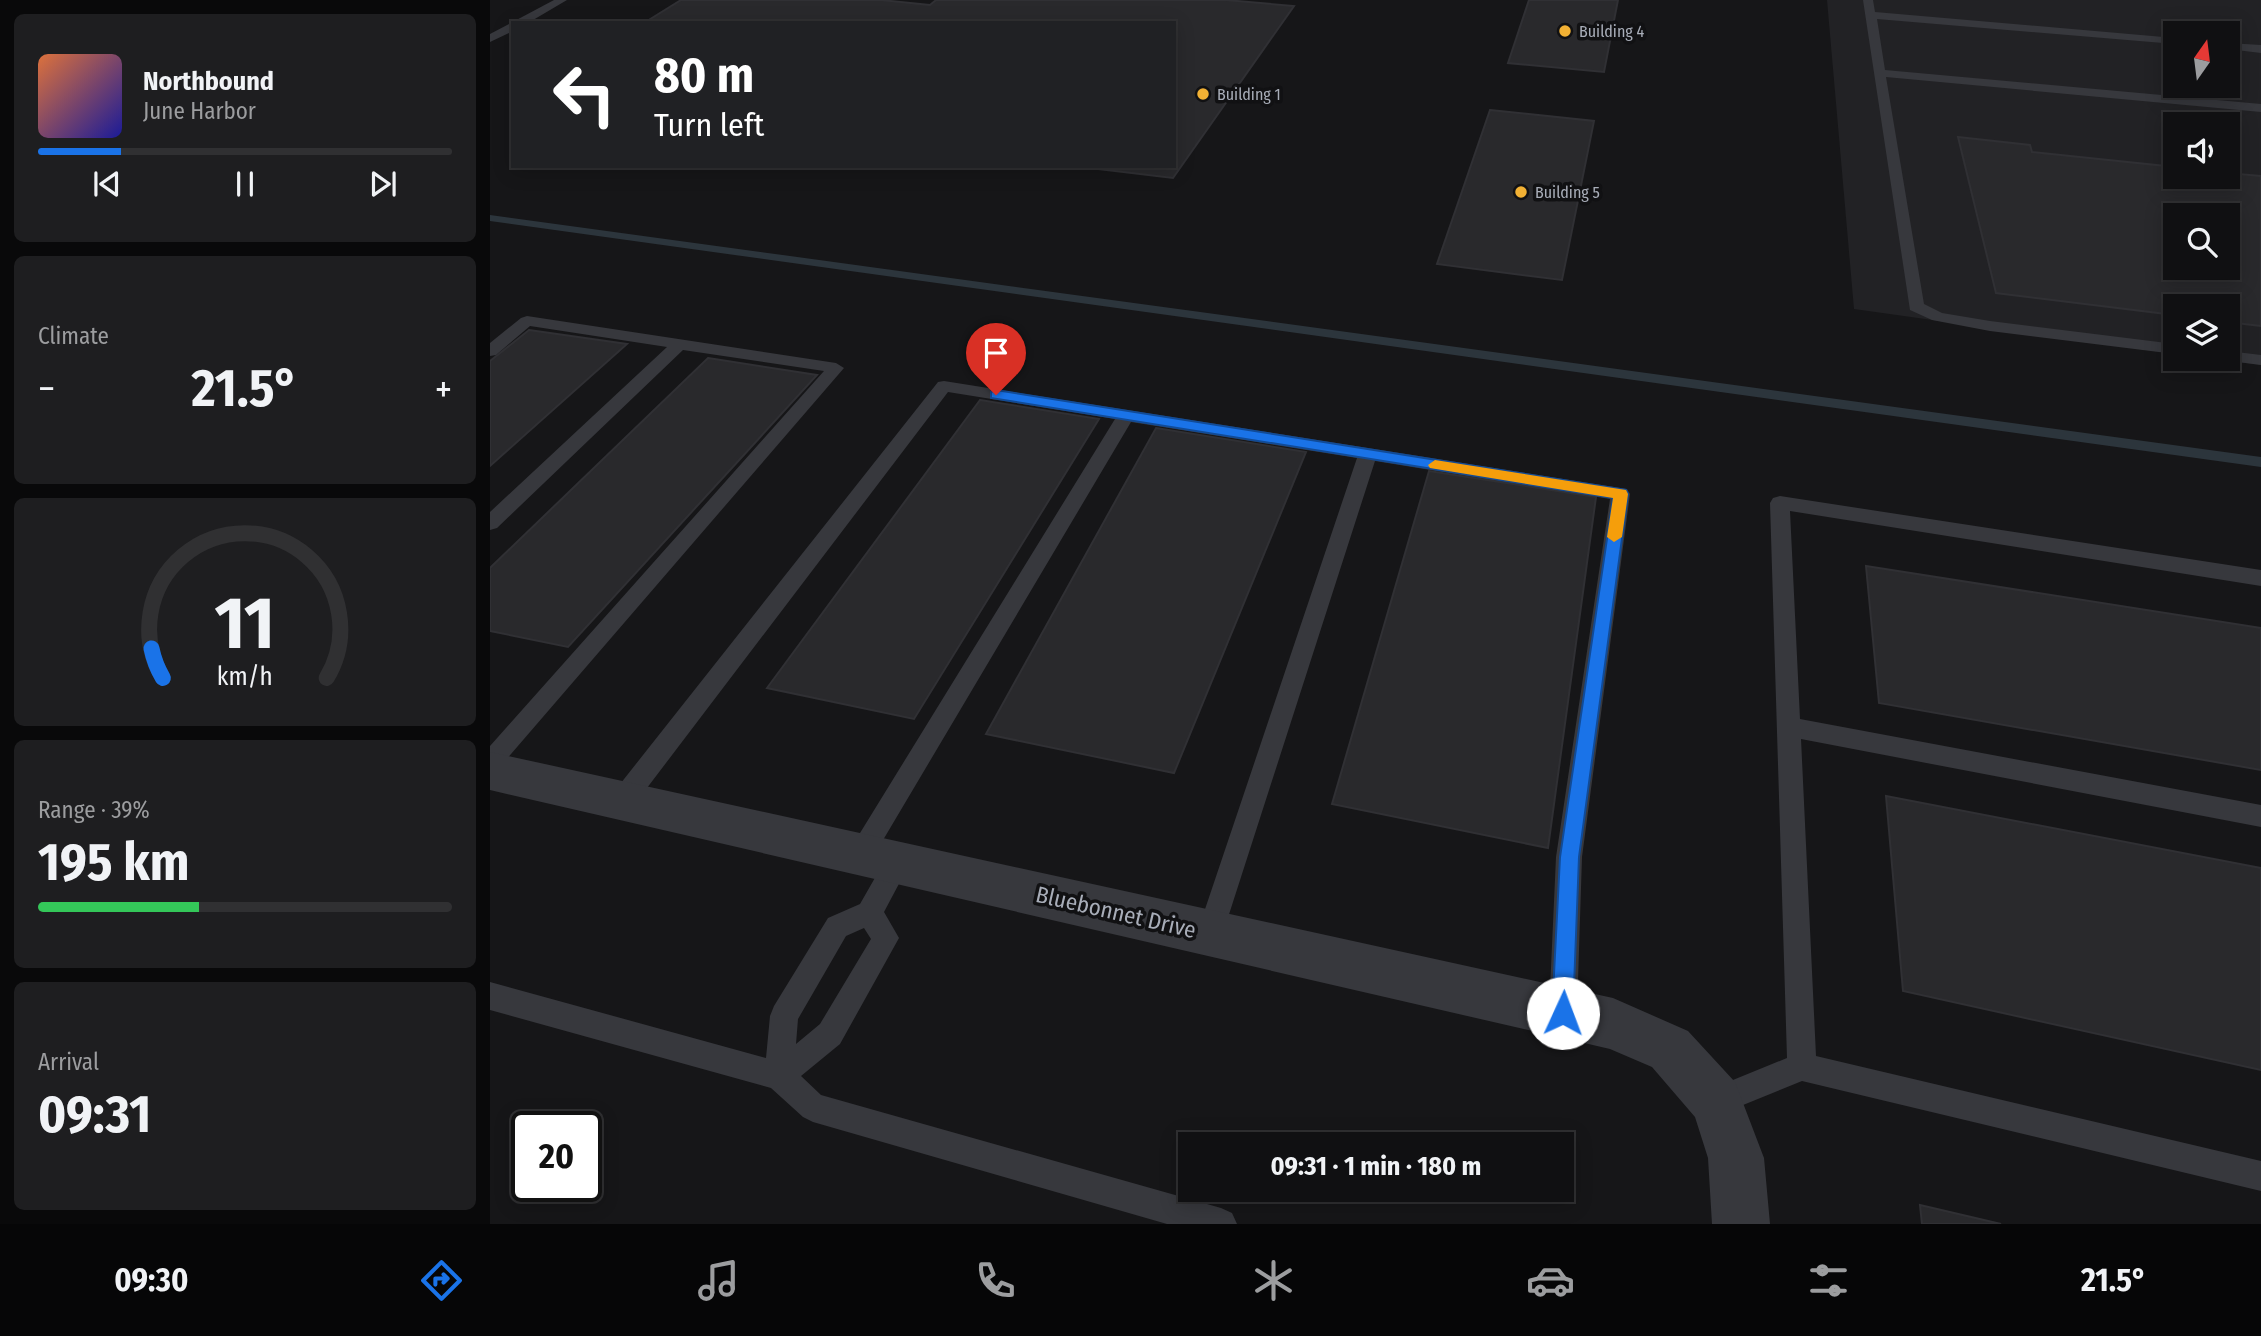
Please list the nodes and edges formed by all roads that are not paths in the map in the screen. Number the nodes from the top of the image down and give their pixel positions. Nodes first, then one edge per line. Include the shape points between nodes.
1 (562, 0) edge
2 (1869, 7) edge
3 (523, 21) edge
4 (511, 27) edge
5 (490, 38) edge
6 (2163, 40) edge
7 (2240, 47) edge
8 (2261, 49) edge
9 (1880, 73) junction
10 (2261, 108) edge
11 (680, 344) junction
12 (2163, 348) edge
13 (490, 351) edge
14 (2240, 357) edge
15 (2261, 360) edge
16 (1126, 415) junction
17 (1368, 454) junction
18 (490, 523) edge
19 (2261, 578) edge
20 (1789, 727) junction
21 (490, 762) edge
22 (490, 771) edge
23 (622, 801) junction
24 (2261, 816) edge
25 (879, 859) junction
26 (869, 913) junction
27 (1210, 933) junction
28 (490, 996) edge
29 (1563, 1013) junction
30 (1802, 1067) junction
31 (779, 1076) junction
32 (1716, 1101) junction
33 (2261, 1176) edge
34 (1221, 1224) edge
35 (1741, 1224) edge

1 - 3 lane
2 - 6 lane
2 - 9 lane
4 - 5 lane
7 - 8 lane
9 - 10 lane
9 - 12 lane via 1916,307 1938,317 1990,327
11 - 13 lane via 527,320
11 - 18 lane
11 - 21 lane via 836,368
14 - 15 lane
16 - 17 lane
16 - 23 lane via 944,386
16 - 25 lane
17 - 27 lane
17 - 29 lane via 1620,494 1569,857
19 - 20 lane via 1780,503
20 - 24 lane
20 - 30 lane
22 - 23 street, Bluebonnet Drive
23 - 25 street, Bluebonnet Drive
25 - 26 lane
25 - 27 street, Bluebonnet Drive
26 - 31 lane via 837,928 784,1016
26 - 31 lane via 886,938 830,1034
27 - 29 street, Bluebonnet Drive
28 - 31 lane
29 - 32 street, Bluebonnet Drive via 1613,1024 1671,1049
30 - 32 lane
30 - 33 lane
31 - 34 lane via 813,1107
32 - 35 street via 1737,1158

